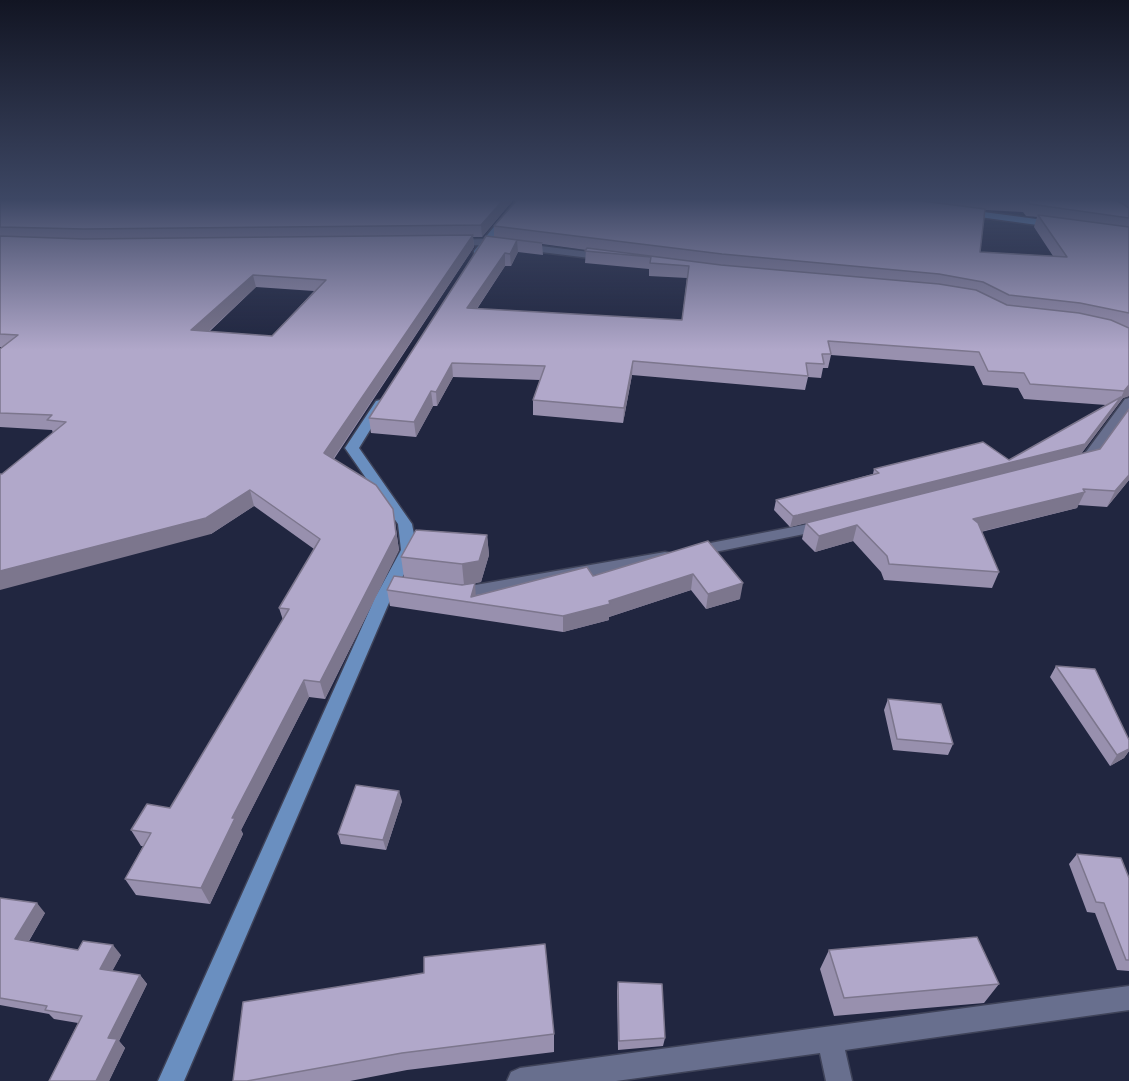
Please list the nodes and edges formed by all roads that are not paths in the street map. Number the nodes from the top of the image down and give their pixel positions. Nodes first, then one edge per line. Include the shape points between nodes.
1 (479, 249) edge
2 (545, 249) edge
3 (616, 258) edge
4 (471, 262) edge
5 (384, 399) edge
6 (1129, 402) edge
7 (1065, 465) edge
8 (841, 522) edge
9 (390, 584) junction
10 (411, 587) edge
11 (443, 591) edge
12 (1129, 998) edge
13 (829, 1038) junction
14 (171, 1081) edge
15 (520, 1081) edge
16 (839, 1081) edge

1 - 4 main road
2 - 3 street
5 - 9 main road via 352,448 405,524 409,550
6 - 7 street via 1087,459
8 - 11 street via 476,591
9 - 10 street
9 - 14 main road
12 - 13 street
13 - 15 street
13 - 16 street

